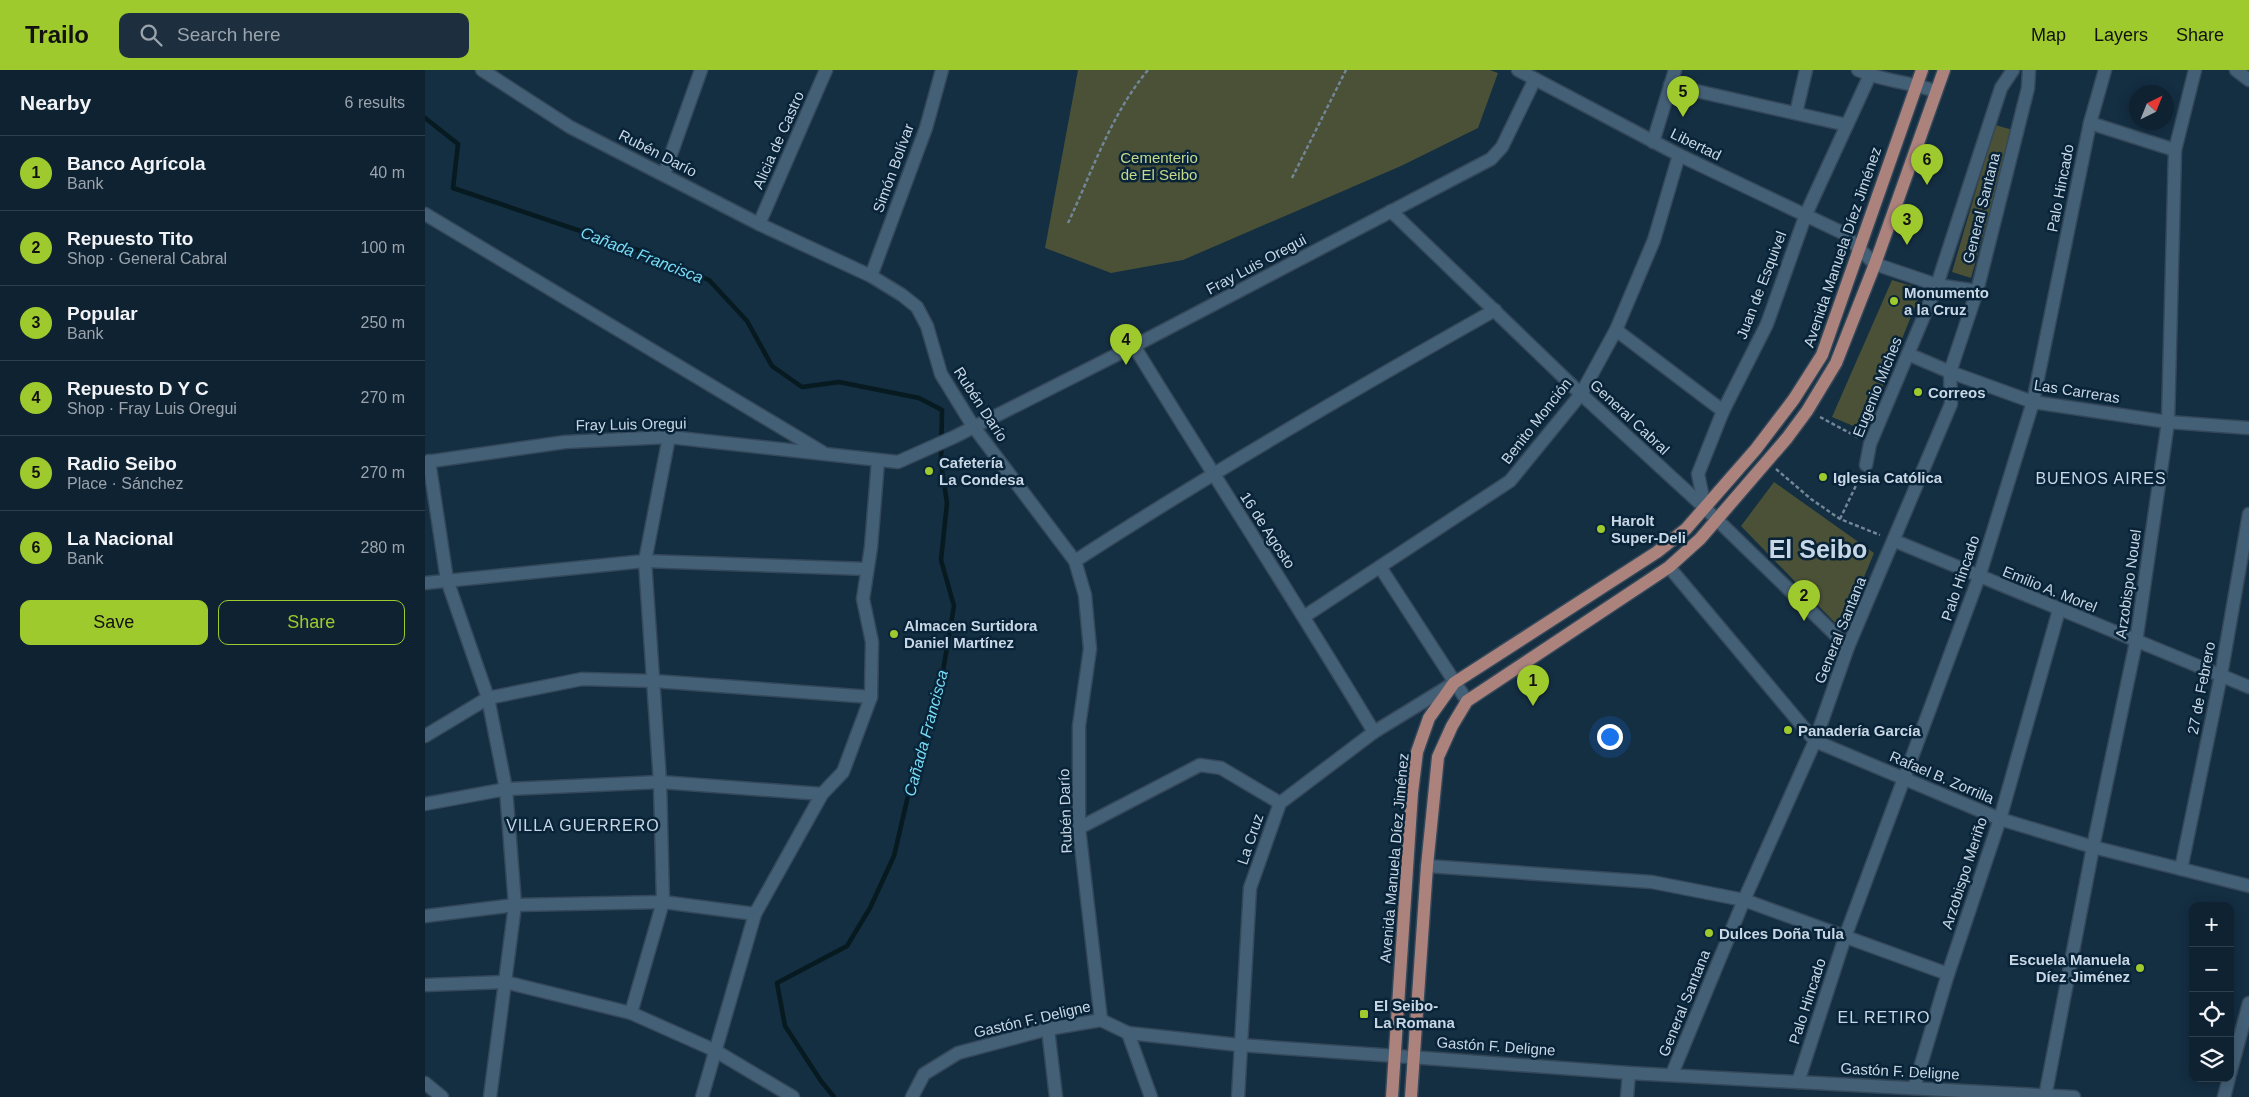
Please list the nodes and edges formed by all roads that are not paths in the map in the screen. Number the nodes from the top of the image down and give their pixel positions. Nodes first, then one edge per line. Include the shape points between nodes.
1 (483, 70) edge
2 (701, 70) edge
3 (826, 70) edge
4 (942, 70) edge
5 (1518, 70) edge
6 (1675, 70) edge
7 (1805, 70) edge
8 (1922, 70) edge
9 (1944, 70) edge
10 (2013, 70) edge
11 (2029, 70) edge
12 (2105, 70) edge
13 (2195, 70) edge
14 (2237, 70) edge
15 (1864, 73) edge
16 (1535, 80) junction
17 (2249, 80) edge
18 (1916, 84) junction
19 (1670, 85) junction
20 (1935, 91) junction
21 (1796, 113) junction
22 (2090, 123) junction
23 (1847, 125) junction
24 (1653, 142) junction
25 (2175, 150) junction
26 (1679, 155) junction
27 (663, 174) junction
28 (1391, 211) junction
29 (425, 214) edge
30 (1806, 214) junction
31 (759, 224) junction
32 (1859, 247) junction
33 (1875, 264) junction
34 (871, 276) junction
35 (1937, 285) junction
36 (1977, 291) junction
37 (1495, 310) junction
38 (1616, 330) junction
39 (1134, 346) junction
40 (1908, 354) junction
41 (1950, 372) junction
42 (1581, 394) junction
43 (2033, 402) junction
44 (1723, 410) junction
45 (2168, 422) junction
46 (973, 426) junction
47 (2249, 428) edge
48 (669, 437) junction
49 (827, 455) junction
50 (427, 461) edge
51 (878, 461) junction
52 (1866, 465) road end
53 (1213, 474) junction
54 (1705, 508) junction
55 (2249, 514) edge
56 (1716, 521) junction
57 (1895, 541) junction
58 (645, 561) junction
59 (1075, 561) junction
60 (1669, 566) junction
61 (1380, 568) junction
62 (867, 569) junction
63 (1979, 577) junction
64 (447, 580) junction
65 (425, 583) edge
66 (2059, 610) junction
67 (1305, 616) junction
68 (2136, 642) junction
69 (1848, 647) junction
70 (2221, 675) junction
71 (654, 682) junction
72 (1454, 682) junction
73 (2249, 687) edge
74 (871, 697) junction
75 (488, 698) junction
76 (1467, 700) junction
77 (1374, 732) junction
78 (425, 736) edge
79 (1815, 741) junction
80 (1903, 778) junction
81 (660, 782) junction
82 (506, 789) junction
83 (822, 794) junction
84 (1280, 803) junction
85 (425, 804) edge
86 (1999, 819) junction
87 (1079, 828) junction
88 (2093, 847) junction
89 (1427, 866) junction
90 (2181, 869) junction
91 (2249, 886) edge
92 (1744, 900) junction
93 (663, 902) junction
94 (515, 904) junction
95 (755, 914) junction
96 (425, 916) edge
97 (1845, 937) junction
98 (1948, 974) junction
99 (505, 982) junction
100 (425, 985) edge
101 (2249, 1003) edge
102 (631, 1013) junction
103 (1101, 1020) junction
104 (1048, 1029) junction
105 (1128, 1033) junction
106 (1239, 1045) junction
107 (714, 1050) junction
108 (1396, 1056) junction
109 (1414, 1057) junction
110 (2234, 1059) edge
111 (1629, 1073) junction
112 (1672, 1074) junction
113 (1798, 1082) junction
114 (2228, 1082) edge
115 (425, 1083) edge
116 (1913, 1088) junction
117 (2045, 1096) edge
118 (442, 1097) edge
119 (489, 1097) edge
120 (702, 1097) edge
121 (793, 1097) edge
122 (912, 1097) edge
123 (1055, 1097) edge
124 (1151, 1097) edge
125 (1238, 1097) edge
126 (1392, 1097) edge
127 (1411, 1097) edge
128 (1627, 1097) edge
129 (2074, 1097) edge
130 (2224, 1097) edge

1 - 27 street, Rubén Darío via 570,126
2 - 27 street
3 - 31 street, Alicia de Castro
4 - 34 street, Simón Bolívar via 926,128
5 - 16 street, Libertad
6 - 19 street
7 - 21 street
8 - 18 main road, Avenida Manuela Díez Jiménez
9 - 20 main road
10 - 35 street, Eugenio Miches via 2001,88
11 - 36 street, General Santana via 2028,88
12 - 22 street, Palo Hincado
13 - 25 street, Arzobispo Nouel
14 - 17 street
15 - 18 street
15 - 23 street, Juan de Esquivel
16 - 24 street, Libertad
16 - 28 street, Fray Luis Oregui via 1502,147 1491,159
18 - 20 street
18 - 32 main road, Avenida Manuela Díez Jiménez
19 - 21 street
19 - 24 street
20 - 33 main road
21 - 23 street
22 - 25 street
22 - 43 street, Palo Hincado
23 - 30 street, Juan de Esquivel
24 - 26 street, Libertad
25 - 45 street, Arzobispo Nouel
26 - 30 street, Libertad
26 - 38 street, Benito Monción via 1654,240
27 - 31 street, Rubén Darío
28 - 37 street, General Cabral
28 - 39 street, Fray Luis Oregui
29 - 49 street
30 - 32 street, Libertad via 1843,233
30 - 44 street, Juan de Esquivel via 1767,324
31 - 34 street, Rubén Darío
32 - 33 street, Libertad
32 - 54 main road, Avenida Manuela Díez Jiménez via 1822,355 1757,449
33 - 35 street
33 - 56 main road via 1836,363 1807,411
34 - 46 street, Rubén Darío via 917,307 927,326 941,374
35 - 36 street
35 - 40 street, Eugenio Miches
36 - 41 street, General Santana
37 - 42 street, General Cabral
37 - 53 street
38 - 42 street, Benito Monción
38 - 44 street
39 - 46 street, Fray Luis Oregui
39 - 53 street, 16 de Agosto
40 - 41 street, Las Carreras
40 - 52 street, Eugenio Miches via 1870,444
41 - 43 street, Las Carreras
41 - 57 street, General Santana via 1951,404
42 - 54 street, General Cabral
42 - 61 street, Benito Monción via 1510,481
43 - 45 street, Las Carreras
43 - 63 street, Palo Hincado
44 - 54 street, Juan de Esquivel via 1697,474
45 - 47 street, Las Carreras
45 - 68 street, Arzobispo Nouel
46 - 51 street, Fray Luis Oregui via 898,462
46 - 59 street, Rubén Darío
48 - 49 street, Fray Luis Oregui
48 - 50 street, Fray Luis Oregui via 565,442
48 - 58 street
49 - 51 street, Fray Luis Oregui
50 - 64 street
51 - 62 street
53 - 59 street
53 - 67 street, 16 de Agosto
54 - 56 street, General Cabral
54 - 72 main road, Avenida Manuela Díez Jiménez via 1686,529 1657,552
55 - 70 street, 27 de Febrero
56 - 60 main road
56 - 69 street, General Cabral
57 - 63 street, Emilio A. Morel
57 - 69 street, General Santana
58 - 62 street
58 - 64 street
58 - 71 street
59 - 87 street, Rubén Darío via 1085,595 1090,649 1079,726
60 - 76 main road
60 - 79 street, Rafael B. Zorrilla
61 - 67 street, Benito Monción
61 - 72 street
62 - 74 street via 863,600 872,642
63 - 66 street, Emilio A. Morel
63 - 80 street, Palo Hincado
64 - 65 street
64 - 75 street
66 - 68 street, Emilio A. Morel
66 - 86 street, Arzobispo Meriño
67 - 77 street, 16 de Agosto
68 - 70 street, Emilio A. Morel
68 - 88 street, Arzobispo Nouel
69 - 79 street, General Santana
70 - 73 street, Emilio A. Morel
70 - 90 street, 27 de Febrero
71 - 74 street
71 - 75 street via 582,679
71 - 81 street
72 - 76 street
72 - 77 street, La Cruz
72 - 108 main road, Avenida Manuela Díez Jiménez via 1429,718 1417,752
74 - 83 street via 843,772
75 - 78 street
75 - 82 street
76 - 89 main road via 1438,757
77 - 84 street, La Cruz
79 - 80 street, Rafael B. Zorrilla
79 - 92 street, General Santana
80 - 86 street, Rafael B. Zorrilla
80 - 97 street, Palo Hincado
81 - 82 street
81 - 83 street
81 - 93 street
82 - 85 street
82 - 94 street
83 - 95 street
84 - 87 street via 1221,768 1200,765
84 - 106 street, La Cruz via 1250,888
86 - 88 street, Rafael B. Zorrilla
86 - 98 street, Arzobispo Meriño
87 - 103 street, Rubén Darío
88 - 90 street, Rafael B. Zorrilla
88 - 117 street, Arzobispo Nouel
89 - 92 street via 1652,882
89 - 109 main road
90 - 91 street, Rafael B. Zorrilla
92 - 97 street
92 - 112 street, General Santana
93 - 94 street
93 - 95 street
93 - 102 street
94 - 96 street
94 - 99 street
95 - 107 street
97 - 98 street
97 - 113 street, Palo Hincado
98 - 116 street, Arzobispo Meriño
99 - 100 street
99 - 102 street
99 - 119 street
101 - 110 street
102 - 107 street
103 - 104 street, Gastón F. Deligne
103 - 105 street, Gastón F. Deligne
104 - 122 street, Gastón F. Deligne via 958,1053 924,1074
104 - 123 street
105 - 106 street, Gastón F. Deligne
105 - 124 street
106 - 108 street, Gastón F. Deligne
106 - 125 street, La Cruz
107 - 120 street
107 - 121 street
108 - 109 street, Gastón F. Deligne
108 - 126 main road, Avenida Manuela Díez Jiménez
109 - 111 street, Gastón F. Deligne
109 - 127 main road
111 - 112 street, Gastón F. Deligne
111 - 128 street
112 - 113 street, Gastón F. Deligne
113 - 116 street, Gastón F. Deligne
114 - 130 street
115 - 118 street
116 - 117 street, Gastón F. Deligne
117 - 129 street, Gastón F. Deligne

